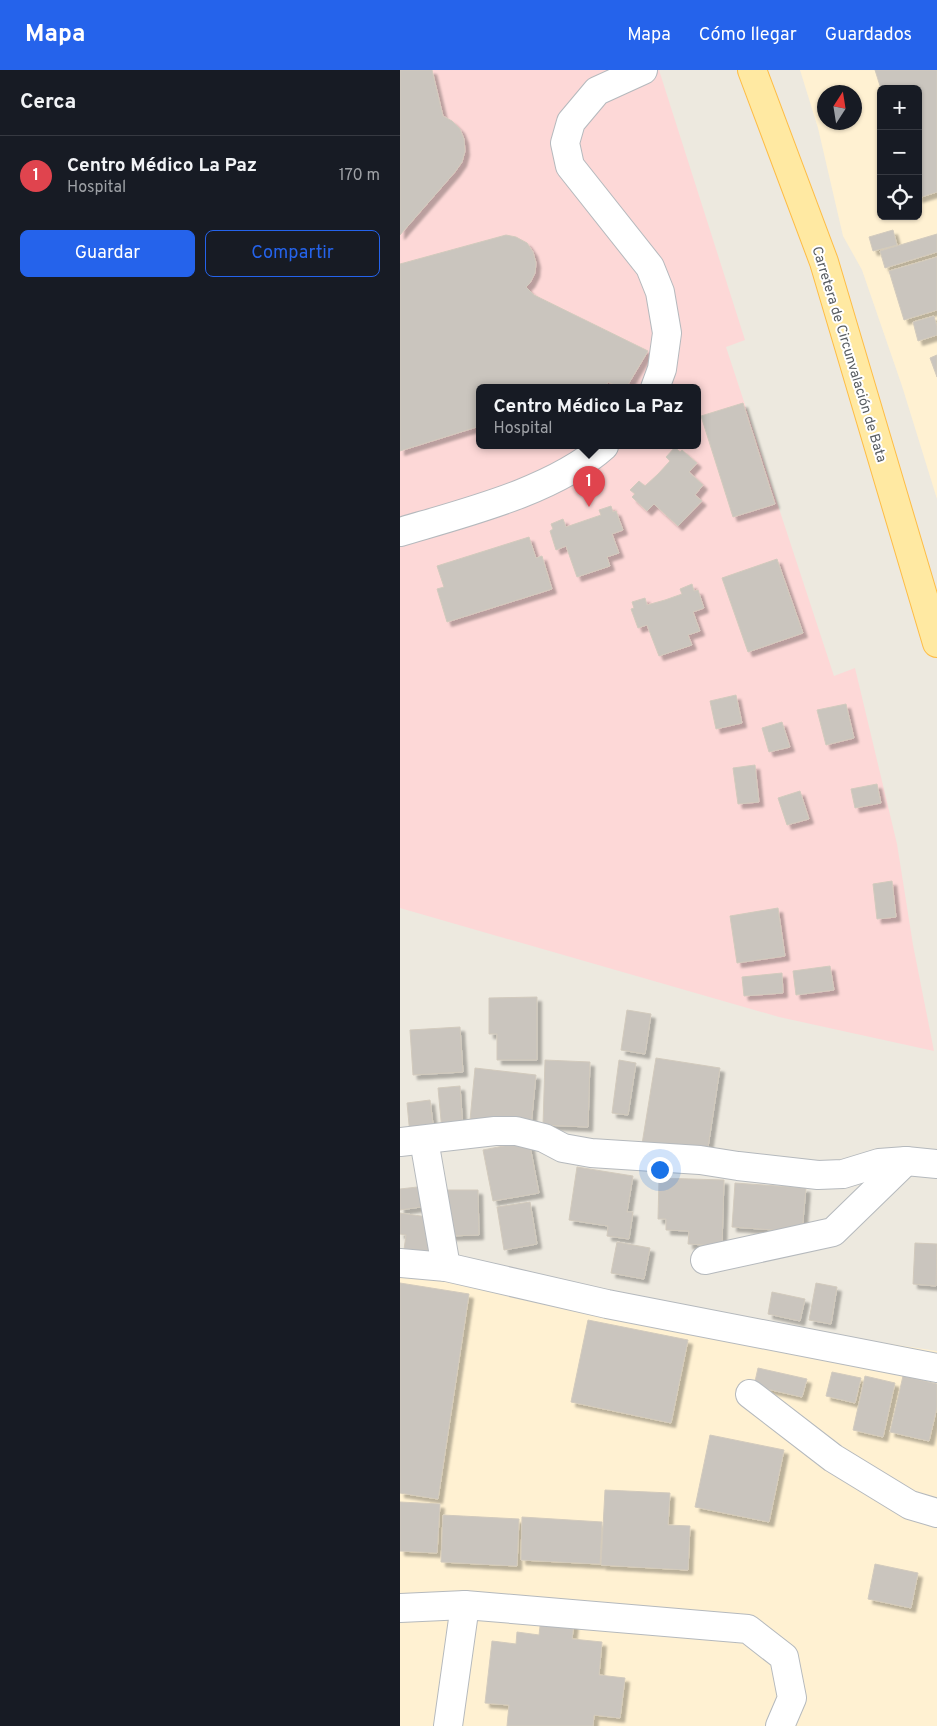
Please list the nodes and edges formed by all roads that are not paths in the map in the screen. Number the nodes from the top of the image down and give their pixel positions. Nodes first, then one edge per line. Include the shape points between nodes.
1 (643, 70) edge
2 (752, 70) edge
3 (656, 384) edge
4 (600, 449) edge
5 (400, 532) edge
6 (937, 643) edge
7 (412, 1141) edge
8 (906, 1161) junction
9 (937, 1164) edge
10 (705, 1260) dead end
11 (400, 1263) edge
12 (446, 1268) junction
13 (937, 1368) edge
14 (750, 1394) dead end
15 (937, 1513) edge
16 (465, 1605) junction
17 (400, 1608) edge
18 (448, 1726) edge
19 (780, 1726) edge

1 - 3 street via 597,91 571,122 565,143 570,166 650,267 660,292 668,333
2 - 6 main road, Carretera de Circunvalación de Bata via 824,262
4 - 5 street via 569,471 512,497
7 - 8 street via 495,1131 516,1132 544,1138 563,1148 591,1153 700,1160 818,1175 843,1174 878,1163
7 - 12 street
8 - 9 street
8 - 10 street via 833,1232
11 - 12 street
12 - 13 street via 607,1304
14 - 15 street via 833,1458 910,1505
16 - 17 street
16 - 18 street
16 - 19 street via 748,1630 784,1657 792,1698

